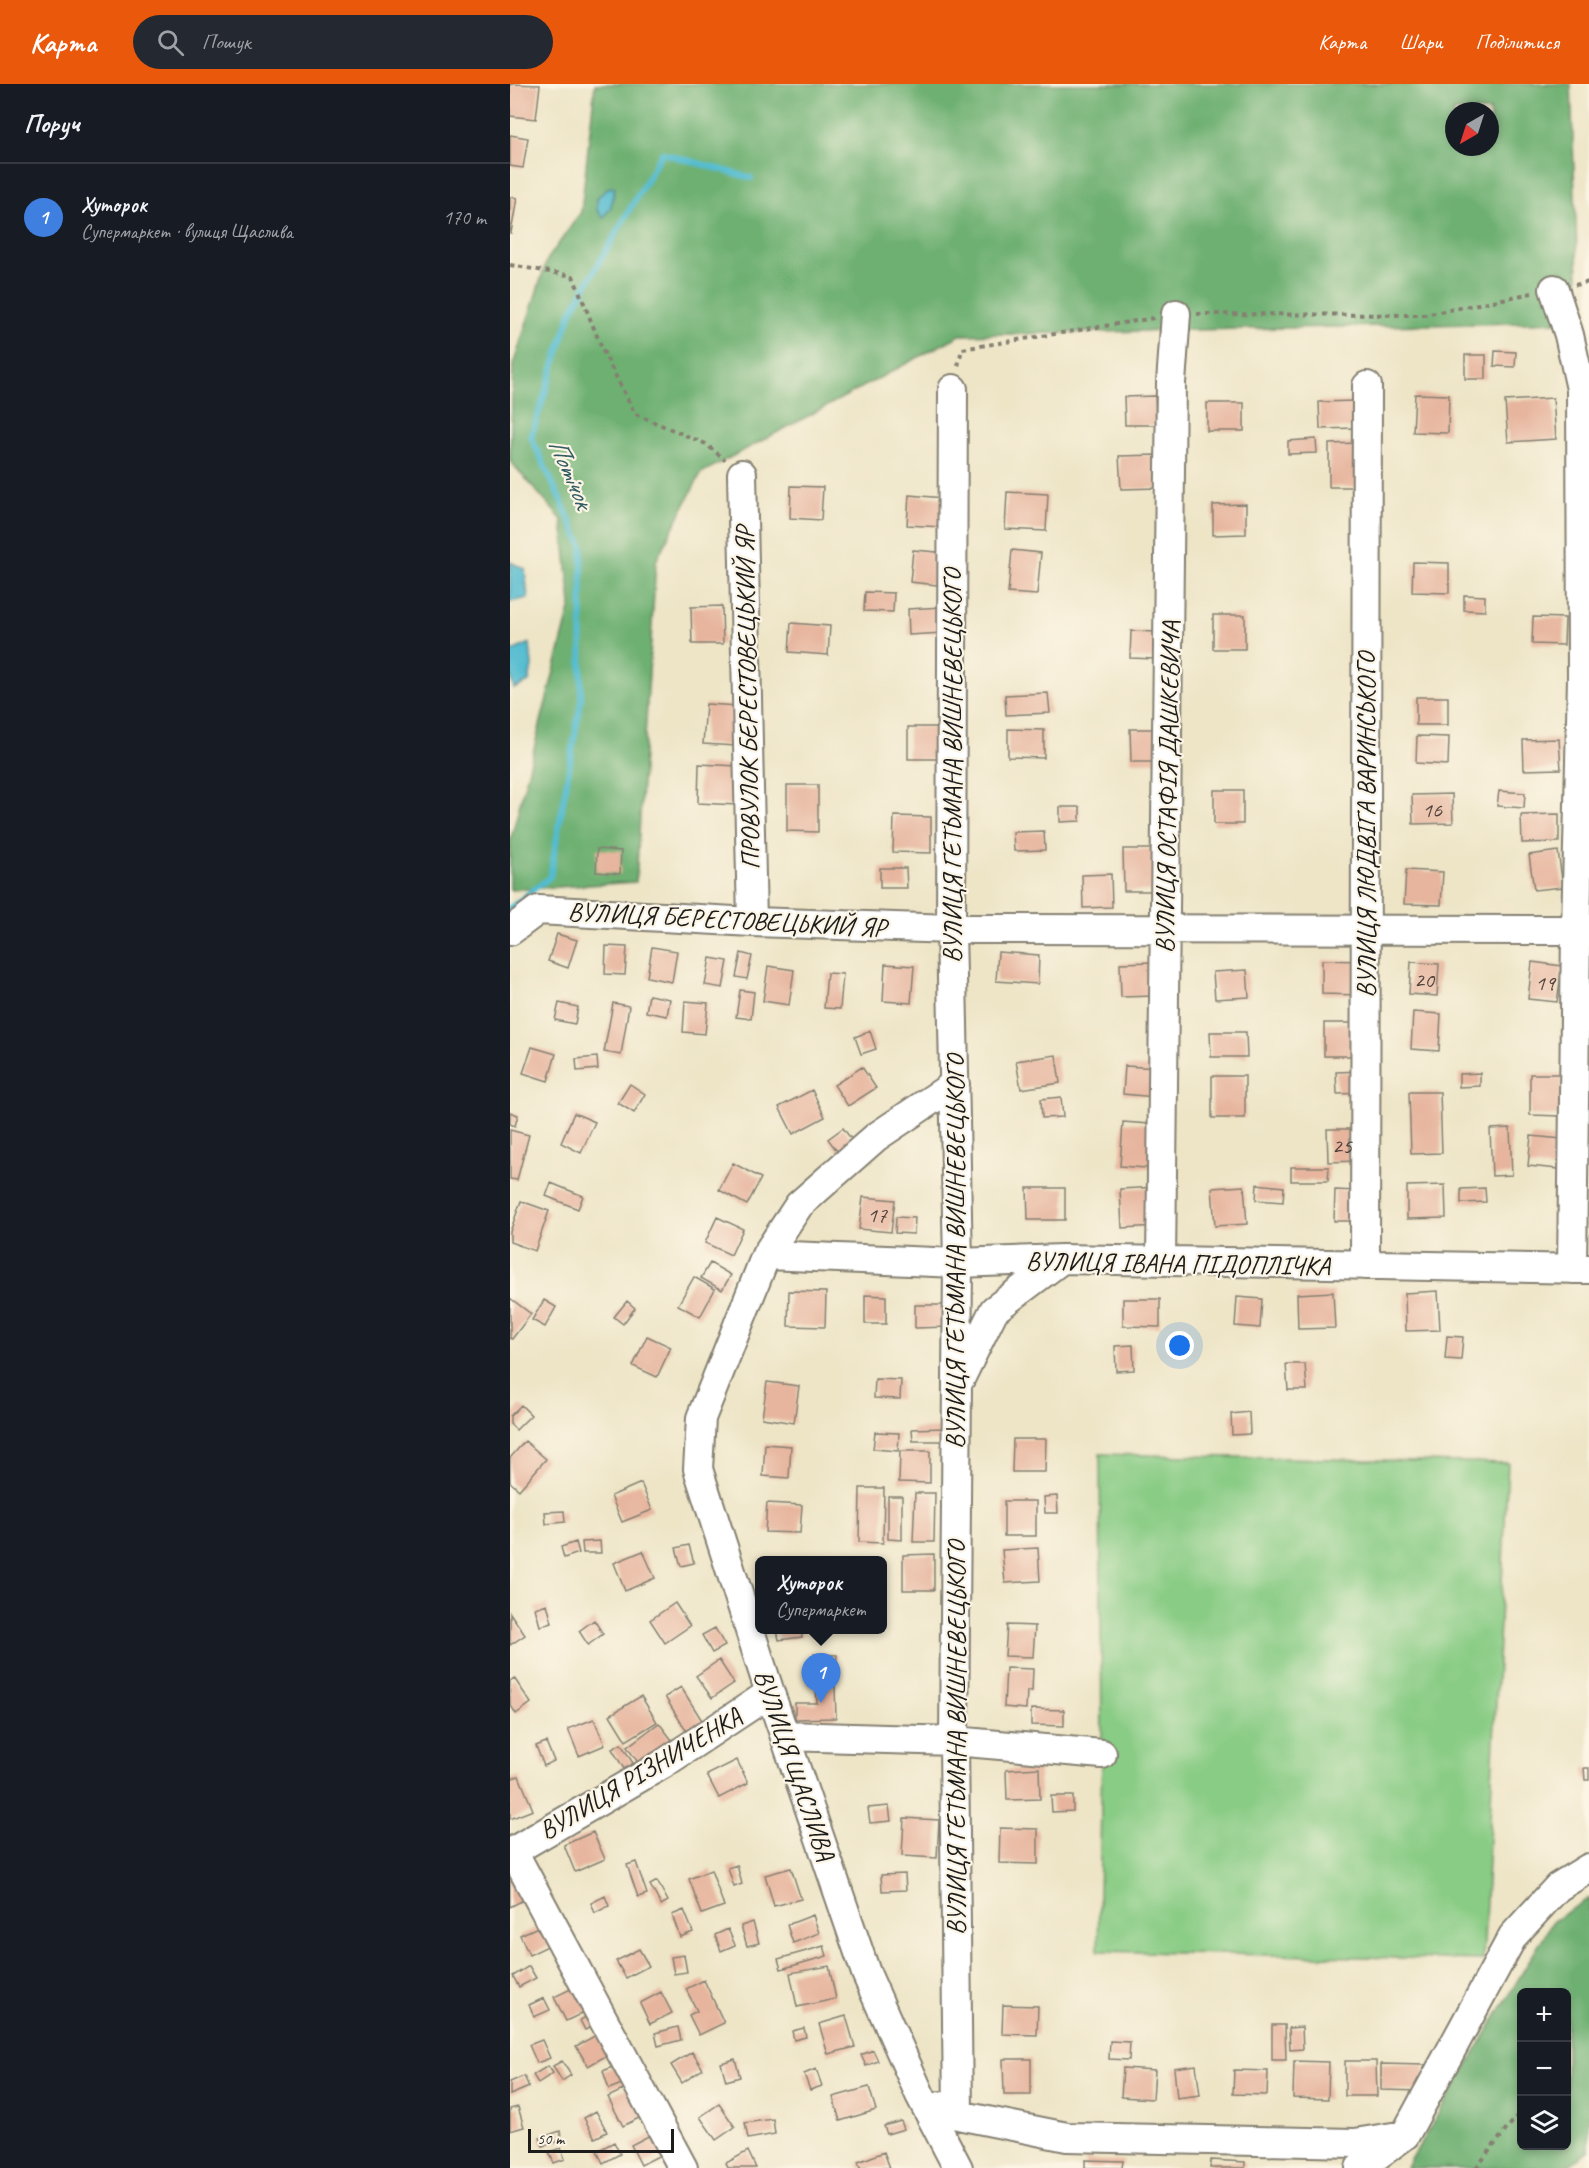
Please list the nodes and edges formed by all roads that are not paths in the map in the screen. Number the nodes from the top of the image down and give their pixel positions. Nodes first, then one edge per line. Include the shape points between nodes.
1 (1554, 289) road end
2 (1176, 314) road end
3 (1367, 386) dead end
4 (953, 389) road end
5 (742, 474) road end
6 (752, 922) junction
7 (951, 928) junction
8 (1166, 929) junction
9 (1366, 930) junction
10 (510, 931) edge
11 (1582, 931) edge
12 (955, 1084) junction
13 (766, 1255) junction
14 (1062, 1259) junction
15 (1161, 1261) junction
16 (958, 1263) junction
17 (1365, 1265) junction
18 (1580, 1269) edge
19 (956, 1386) junction
20 (770, 1693) junction
21 (785, 1736) junction
22 (954, 1741) junction
23 (1102, 1754) dead end
24 (512, 1852) edge
25 (1589, 1868) edge
26 (920, 2095) junction
27 (958, 2115) junction
28 (1405, 2135) junction
29 (683, 2168) edge
30 (958, 2168) edge
31 (1360, 2168) edge

1 - 11 street via 1581,389
2 - 8 street, ВУЛИЦЯ ОСТАФІЯ ДАШКЕВИЧА via 1171,383
3 - 9 street, ВУЛИЦЯ ЛЮДВІГА ВАРИНСЬКОГО
4 - 7 street, ВУЛИЦЯ ГЕТЬМАНА ВИШНЕВЕЦЬКОГО
5 - 6 street, ПРОВУЛОК БЕРЕСТОВЕЦЬКИЙ ЯР
6 - 7 street, ВУЛИЦЯ БЕРЕСТОВЕЦЬКИЙ ЯР
6 - 10 street, ВУЛИЦЯ БЕРЕСТОВЕЦЬКИЙ ЯР via 538,910
7 - 8 street, ВУЛИЦЯ БЕРЕСТОВЕЦЬКИЙ ЯР
7 - 12 street, ВУЛИЦЯ ГЕТЬМАНА ВИШНЕВЕЦЬКОГО
8 - 9 street, ВУЛИЦЯ БЕРЕСТОВЕЦЬКИЙ ЯР
8 - 15 street, ВУЛИЦЯ ОСТАФІЯ ДАШКЕВИЧА
9 - 11 street, ВУЛИЦЯ БЕРЕСТОВЕЦЬКИЙ ЯР
9 - 17 street, ВУЛИЦЯ ЛЮДВІГА ВАРИНСЬКОГО
11 - 18 street
12 - 13 street, ВУЛИЦЯ ЩАСЛИВА via 876,1137 799,1205
12 - 16 street, ВУЛИЦЯ ГЕТЬМАНА ВИШНЕВЕЦЬКОГО
13 - 16 street, ВУЛИЦЯ ІВАНА ПІДОПЛІЧКА
13 - 20 street, ВУЛИЦЯ ЩАСЛИВА via 701,1418 698,1469
14 - 15 street, ВУЛИЦЯ ІВАНА ПІДОПЛІЧКА
14 - 16 street, ВУЛИЦЯ ІВАНА ПІДОПЛІЧКА
14 - 19 street via 994,1310
15 - 17 street, ВУЛИЦЯ ІВАНА ПІДОПЛІЧКА
16 - 19 street, ВУЛИЦЯ ГЕТЬМАНА ВИШНЕВЕЦЬКОГО
17 - 18 street, ВУЛИЦЯ ІВАНА ПІДОПЛІЧКА
19 - 22 street, ВУЛИЦЯ ГЕТЬМАНА ВИШНЕВЕЦЬКОГО
20 - 21 street, ВУЛИЦЯ ЩАСЛИВА
20 - 24 street, ВУЛИЦЯ РІЗНИЧЕНКА via 663,1764
21 - 22 street
21 - 26 street, ВУЛИЦЯ ЩАСЛИВА via 866,1973
22 - 23 street
22 - 27 street, ВУЛИЦЯ ГЕТЬМАНА ВИШНЕВЕЦЬКОГО
24 - 29 street
25 - 28 street via 1558,1887 1513,1936
26 - 27 street
26 - 30 street, ВУЛИЦЯ ЩАСЛИВА
27 - 28 street via 1067,2138 1355,2143
28 - 31 street

